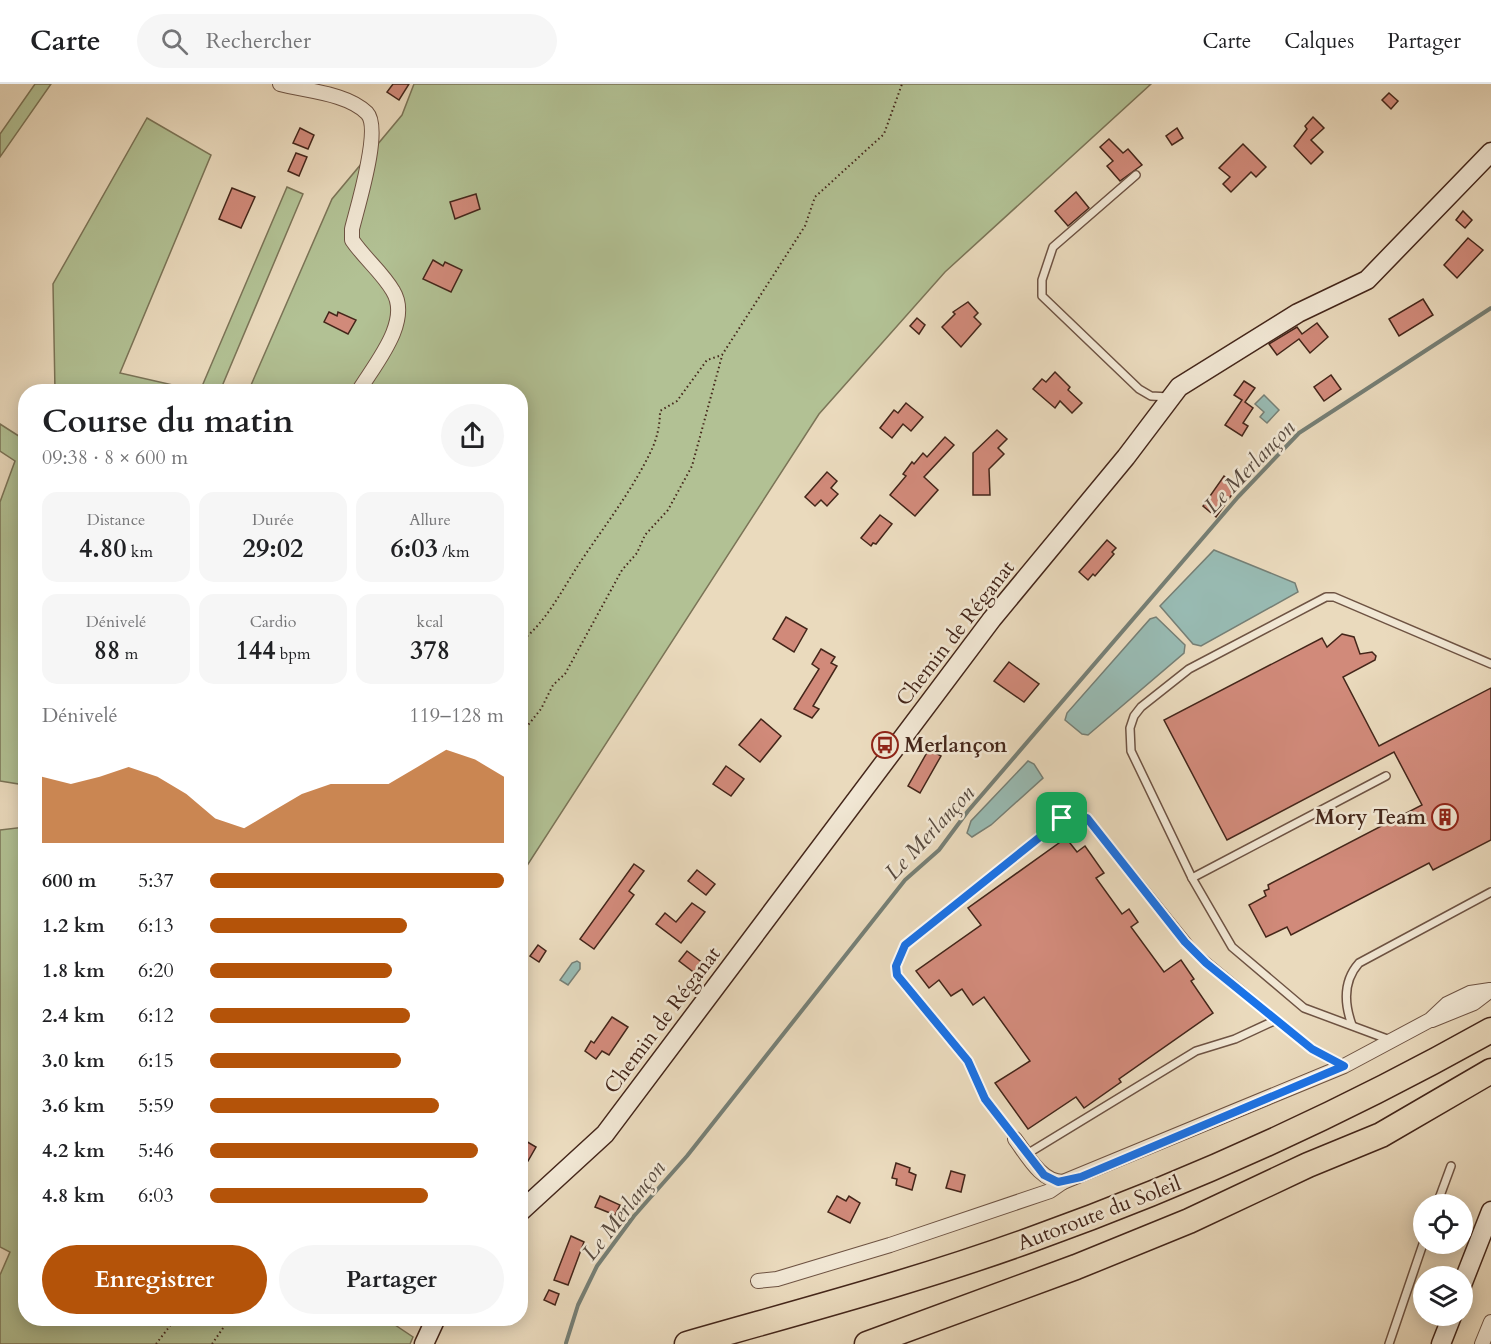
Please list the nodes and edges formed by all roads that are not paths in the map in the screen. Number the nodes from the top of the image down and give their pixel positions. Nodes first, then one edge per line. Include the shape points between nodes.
1 (280, 84) edge
2 (1491, 152) edge
3 (1136, 175) dead end
4 (363, 384) edge
5 (1172, 398) junction
6 (1491, 664) edge
7 (1386, 776) dead end
8 (1192, 878) junction
9 (1491, 892) edge
10 (1491, 990) edge
11 (1275, 1020) junction
12 (1352, 1025) junction
13 (1491, 1030) edge
14 (1394, 1041) junction
15 (1344, 1066) junction
16 (1486, 1075) edge
17 (1015, 1138) joint
18 (1027, 1154) junction
19 (1450, 1166) dead end
20 (1064, 1182) junction
21 (1440, 1194) edge
22 (528, 1205) edge
23 (1491, 1210) edge
24 (1484, 1243) edge
25 (1420, 1254) edge
26 (1472, 1266) edge
27 (758, 1281) dead end
28 (1491, 1322) edge
29 (432, 1326) edge
30 (1448, 1326) edge
31 (424, 1344) edge
32 (687, 1344) edge
33 (867, 1344) edge
34 (1389, 1344) edge
35 (1441, 1344) edge
36 (1482, 1344) edge

1 - 4 street via 344,100 368,115 372,123 352,240 393,291 399,316
2 - 5 street, Chemin de Réganat via 1367,280 1298,313 1179,387
3 - 5 lane via 1053,247 1042,280 1042,296 1138,389 1151,396
5 - 22 street, Chemin de Réganat via 992,619 605,1134
6 - 8 lane via 1334,597 1326,597 1189,669 1141,707 1128,740
7 - 8 lane
8 - 12 lane via 1238,953 1304,1008
9 - 12 lane via 1359,963 1346,990
10 - 14 street via 1470,993 1447,1004 1430,1020
11 - 15 lane via 1312,1049
11 - 17 lane via 1185,942 1087,818 1070,813 905,945 896,966 897,975 968,1061 985,1099
11 - 18 lane via 1234,1040 1196,1051
12 - 14 lane
13 - 32 highway, Autoroute du Soleil via 1386,1088 1144,1197 895,1286
14 - 15 street
15 - 20 street
16 - 33 highway, Autoroute du Soleil via 1381,1135 1189,1221
17 - 18 street
18 - 20 street via 1048,1178
19 - 21 lane
20 - 27 street via 1050,1191 890,1245 777,1279
23 - 24 street
24 - 26 street
25 - 34 lane
28 - 36 street
29 - 31 street
30 - 35 street

